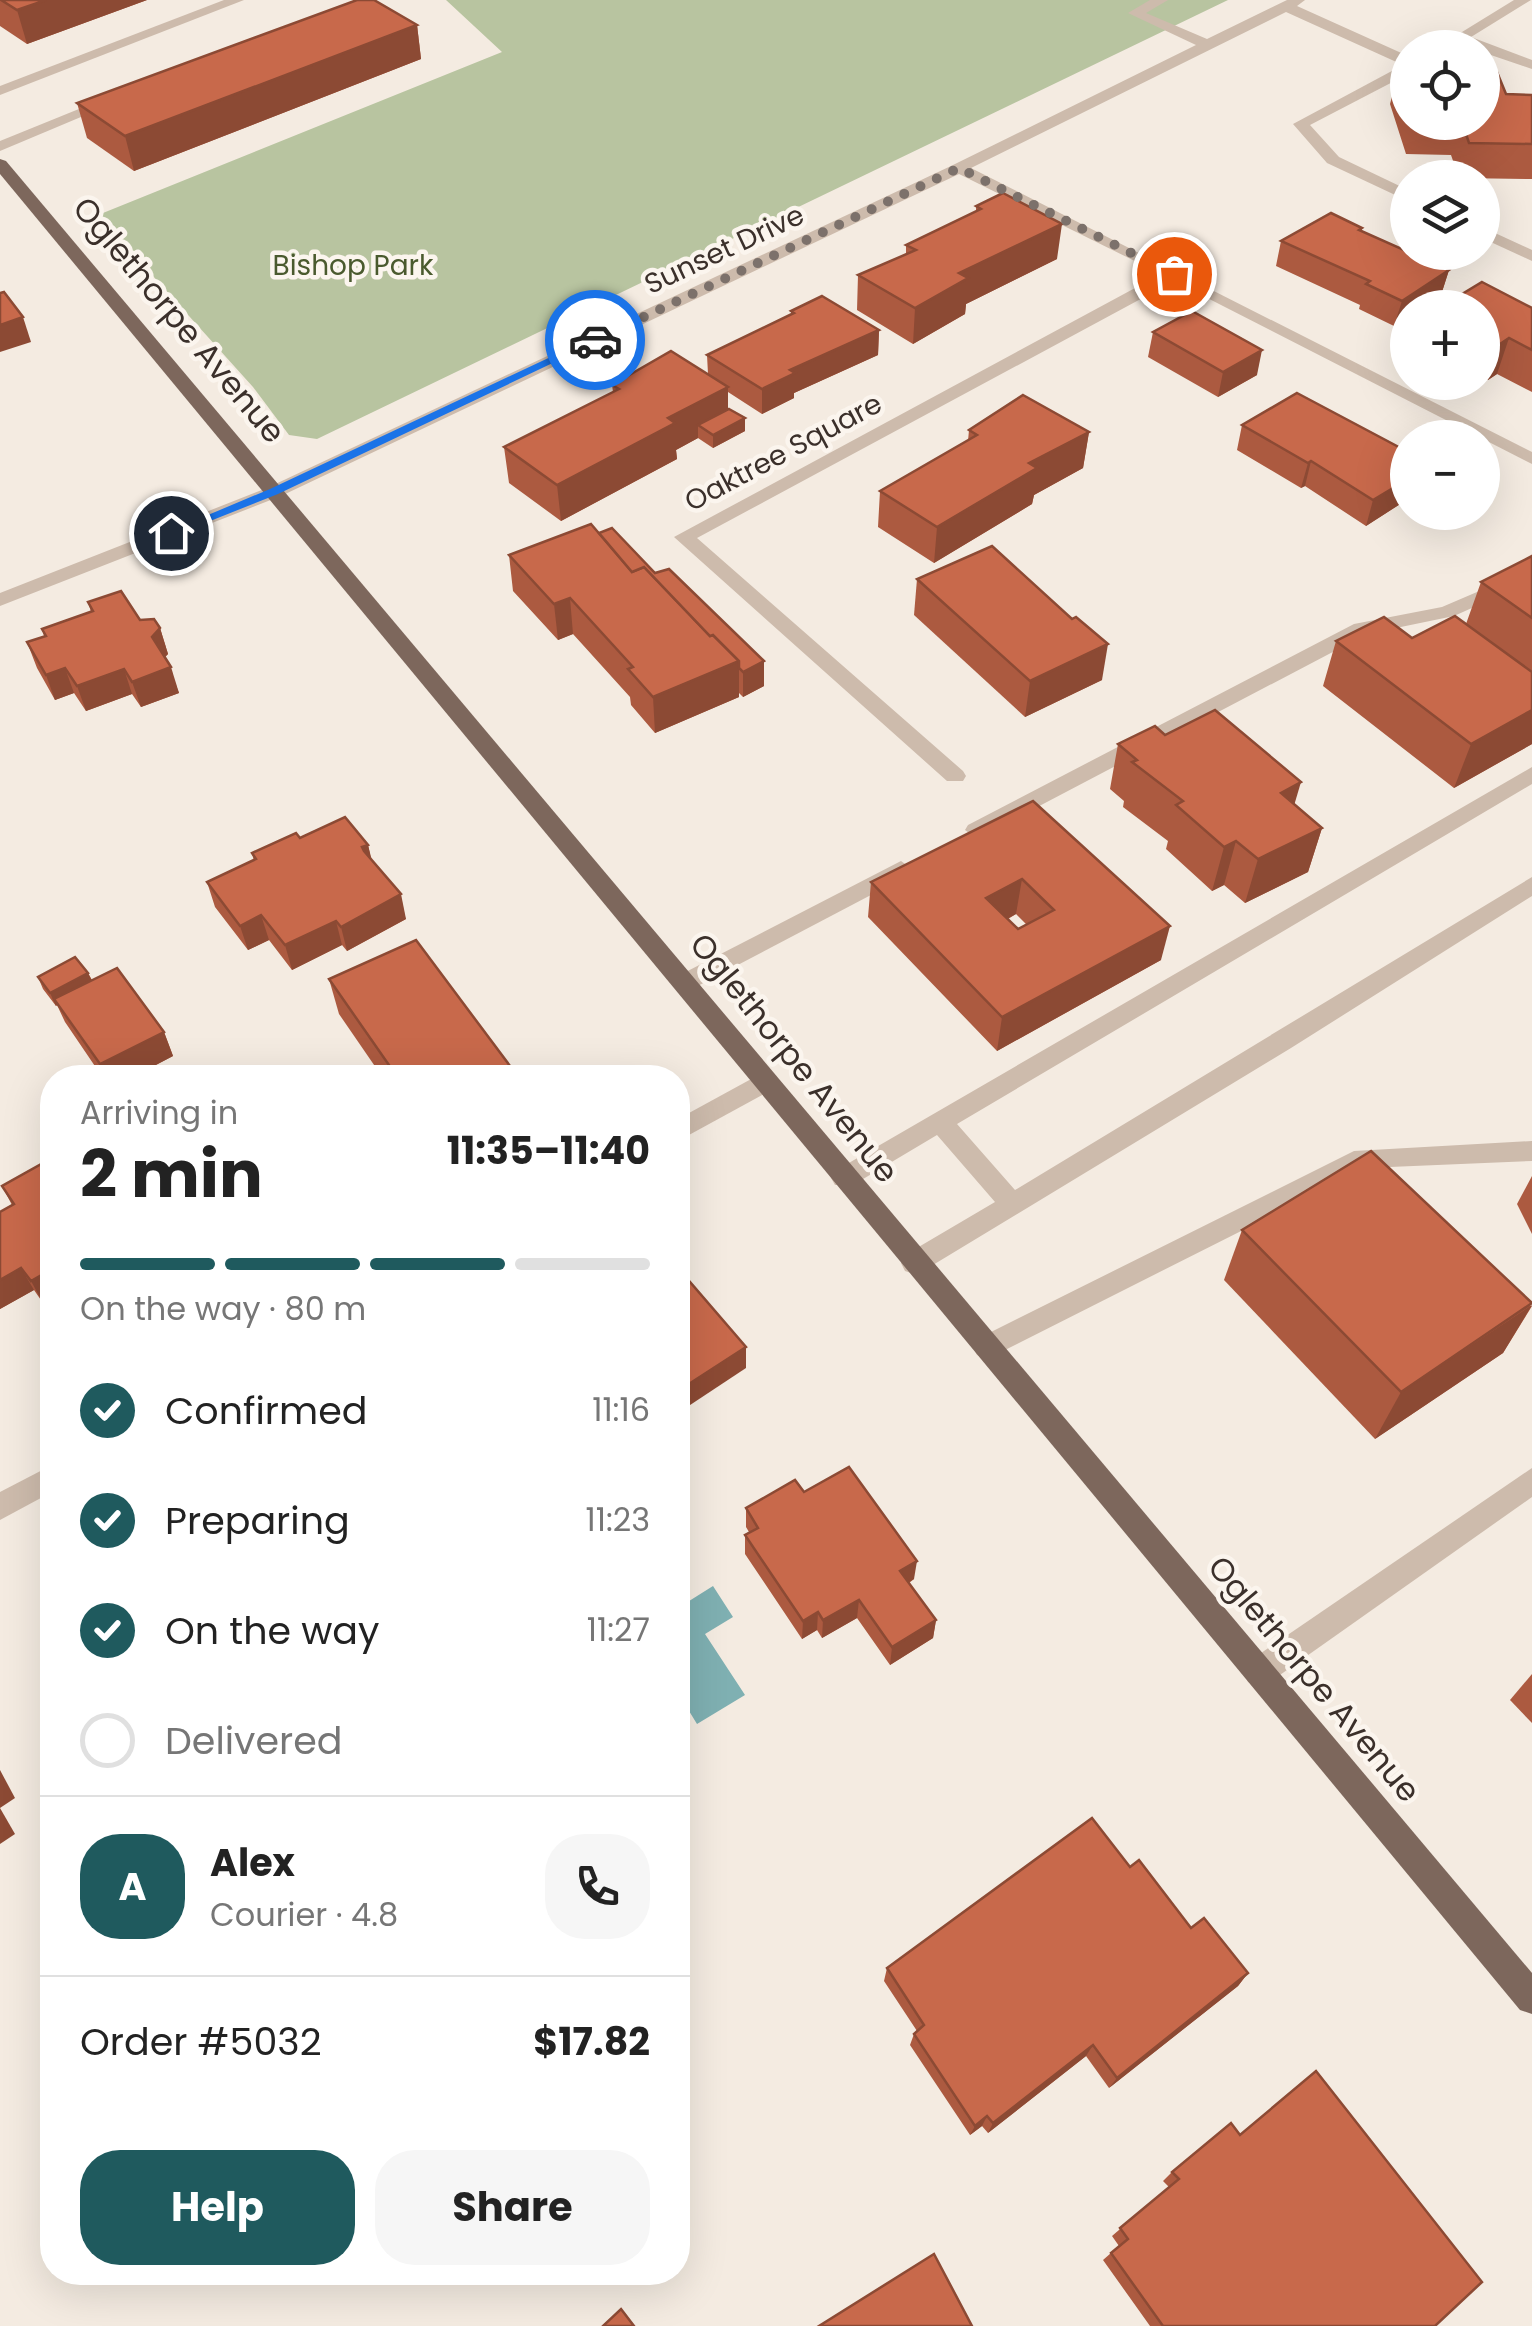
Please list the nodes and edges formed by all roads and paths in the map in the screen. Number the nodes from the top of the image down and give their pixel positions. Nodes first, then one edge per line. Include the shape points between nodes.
1 (237, 0) edge
2 (1161, 0) edge
3 (1524, 0) edge
4 (1292, 3) edge
5 (1473, 30) edge
6 (1208, 45) junction
7 (1500, 53) edge
8 (1390, 55) edge
9 (1532, 65) edge
10 (1390, 75) edge
11 (0, 91) edge
12 (126, 94) edge
13 (0, 146) edge
14 (0, 164) edge
15 (959, 168) junction
16 (1390, 187) edge
17 (1500, 241) edge
18 (1532, 256) edge
19 (1174, 274) junction
20 (1532, 459) edge
21 (274, 492) junction
22 (1526, 576) edge
23 (0, 600) edge
24 (1532, 774) edge
25 (956, 776) dead end
26 (955, 841) edge
27 (919, 860) edge
28 (1532, 885) edge
29 (684, 983) junction
30 (764, 1082) junction
31 (940, 1122) junction
32 (690, 1124) edge
33 (1532, 1152) edge
34 (844, 1178) junction
35 (1011, 1203) junction
36 (914, 1262) junction
37 (986, 1347) junction
38 (1532, 1482) edge
39 (40, 1485) edge
40 (0, 1507) edge
41 (1259, 1672) junction
42 (1532, 1998) edge

1 - 11 street
2 - 6 street via 1135,14
3 - 5 street
4 - 6 street, Sunset Drive
4 - 8 street
6 - 15 street, Sunset Drive
7 - 9 street
10 - 16 street via 1302,124 1333,160
12 - 13 street
14 - 21 main road, Oglethorpe Avenue
15 - 19 street
15 - 21 street, Sunset Drive
17 - 18 street
19 - 20 street
19 - 25 street, Oaktree Square via 684,536
21 - 23 street, Sunset Drive
21 - 29 main road, Oglethorpe Avenue
22 - 26 street via 1447,612 1361,629
24 - 31 street
27 - 29 street
28 - 35 street
29 - 30 main road, Oglethorpe Avenue
30 - 32 street
30 - 34 main road, Oglethorpe Avenue
31 - 34 street
31 - 35 street
33 - 37 street via 1363,1158
34 - 36 main road, Oglethorpe Avenue
35 - 36 street
36 - 37 main road, Oglethorpe Avenue
37 - 41 main road, Oglethorpe Avenue
38 - 41 street
39 - 40 street
41 - 42 main road, Oglethorpe Avenue

